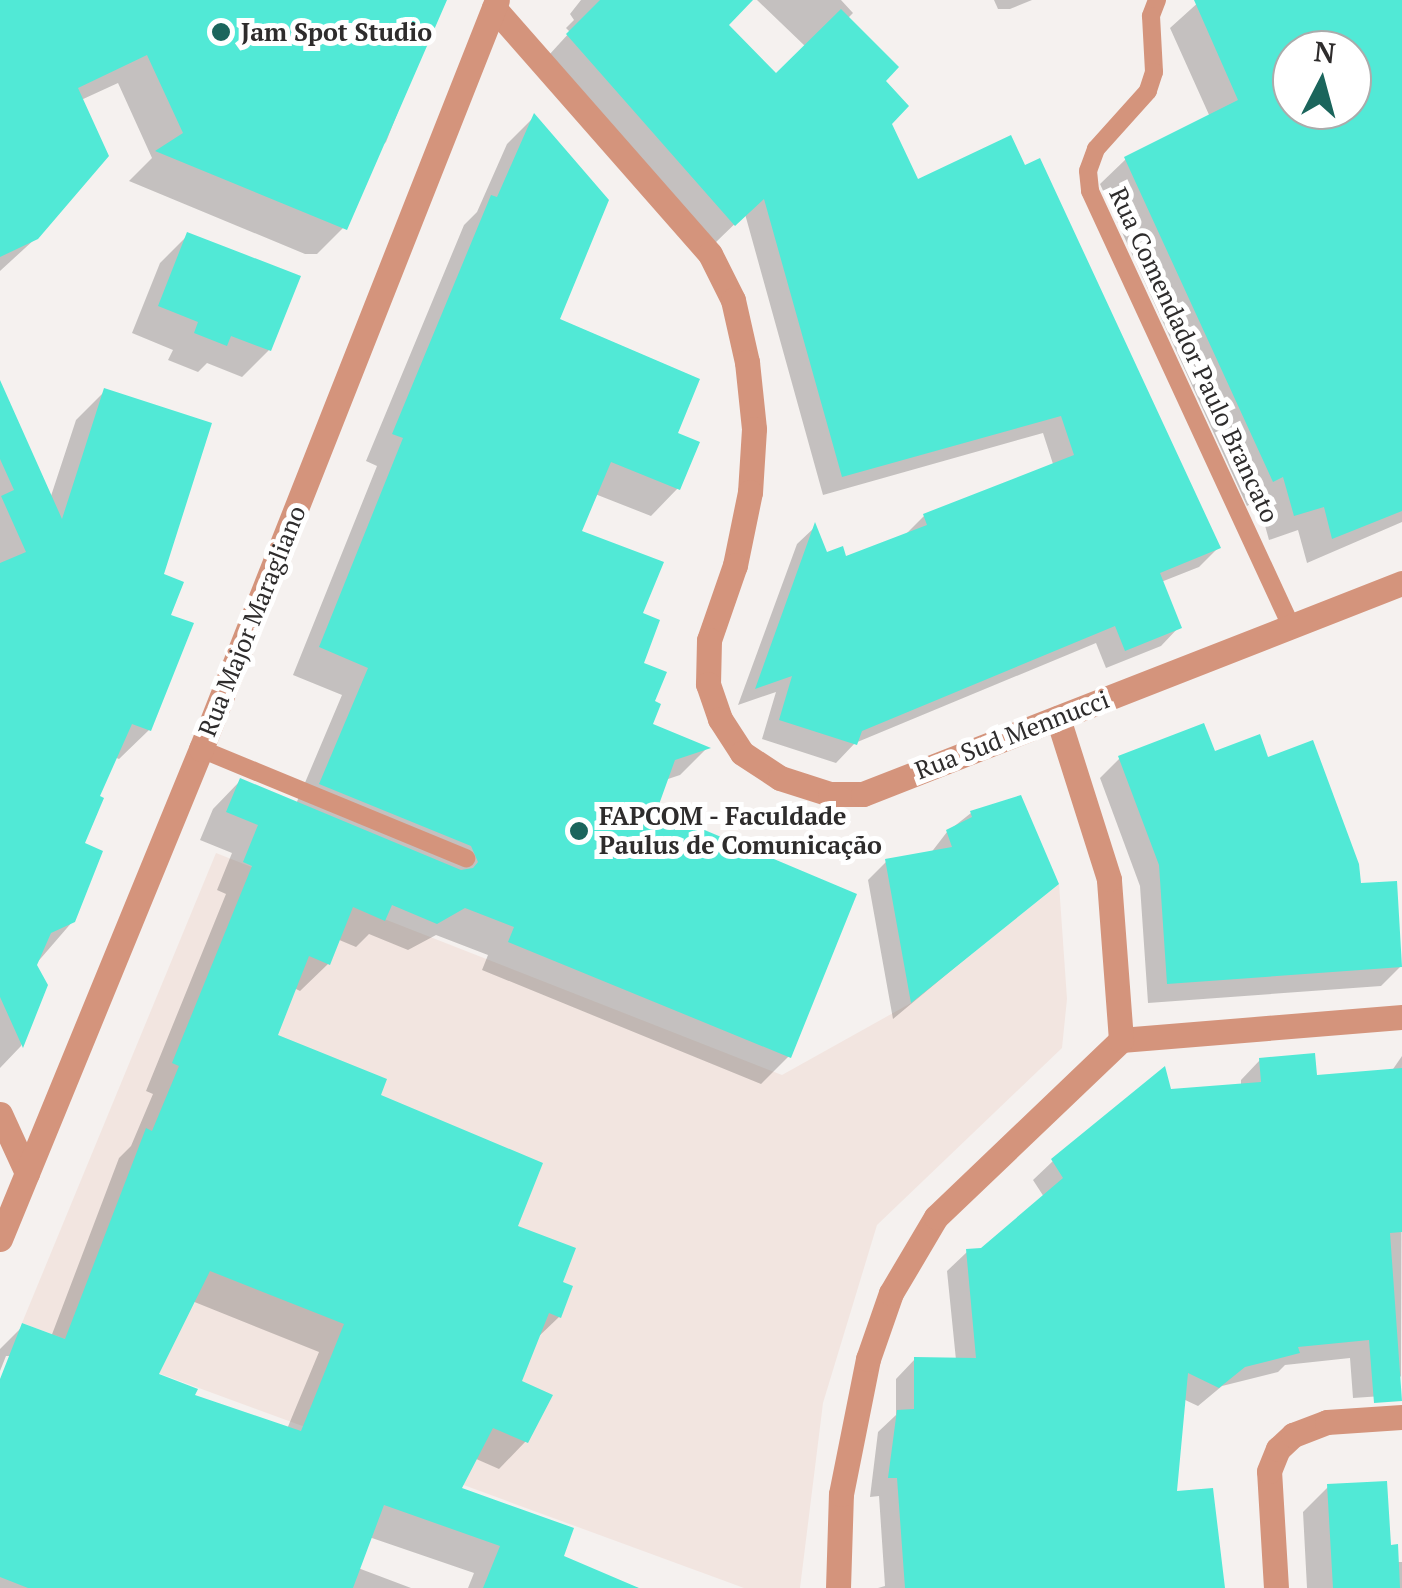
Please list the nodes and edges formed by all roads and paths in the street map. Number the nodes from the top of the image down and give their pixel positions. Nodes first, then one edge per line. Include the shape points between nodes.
1 (1157, 0) edge
2 (496, 4) edge
3 (1402, 582) edge
4 (1291, 626) junction
5 (1058, 718) junction
6 (201, 749) junction
7 (466, 858) dead end
8 (1402, 1017) edge
9 (1121, 1040) junction
10 (0, 1114) edge
11 (27, 1173) junction
12 (0, 1239) edge
13 (1402, 1417) edge
14 (838, 1588) edge
15 (1276, 1588) edge

1 - 4 lane, Rua Comendador Paulo Brancato via 1148,91 1096,148 1090,191
2 - 5 street, Rua Sud Mennucci via 700,240 733,300 754,428 750,492 735,565 709,640 708,684 742,753 780,778 830,794 863,794
2 - 6 street, Rua Major Maragliano
3 - 4 street, Rua Sud Mennucci
4 - 5 street, Rua Sud Mennucci
5 - 9 street via 1108,879
6 - 7 lane
6 - 11 street, Rua Major Maragliano
8 - 9 street
9 - 14 street via 936,1216 891,1293 868,1360 841,1494
10 - 11 street
11 - 12 street, Rua Major Maragliano
13 - 15 street via 1327,1422 1278,1449 1269,1470

